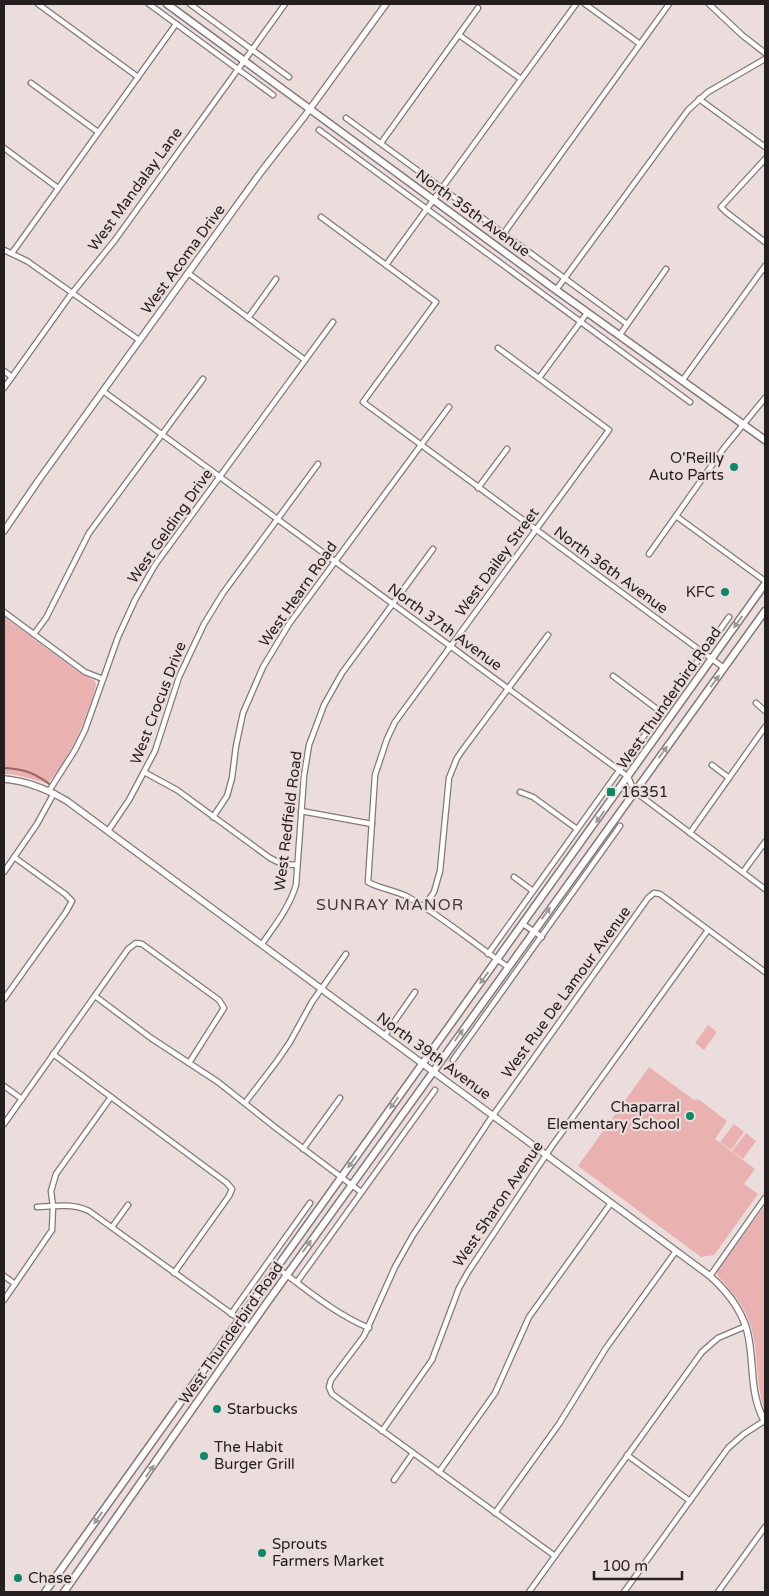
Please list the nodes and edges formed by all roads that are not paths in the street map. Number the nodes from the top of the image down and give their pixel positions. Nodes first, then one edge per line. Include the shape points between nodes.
1 (38, 4) edge
2 (148, 4) edge
3 (167, 4) edge
4 (193, 4) edge
5 (285, 4) edge
6 (386, 4) edge
7 (576, 4) edge
8 (585, 4) edge
9 (669, 4) edge
10 (709, 4) edge
11 (478, 8) dead end
12 (176, 24) junction
13 (459, 35) junction
14 (640, 44) junction
15 (252, 49) junction
16 (765, 53) edge
17 (765, 59) edge
18 (243, 60) junction
19 (237, 69) junction
20 (138, 77) junction
21 (289, 77) dead end
22 (521, 79) junction
23 (31, 83) dead end
24 (273, 95) dead end
25 (699, 99) junction
26 (310, 109) junction
27 (346, 118) dead end
28 (319, 130) dead end
29 (98, 132) junction
30 (381, 143) junction
31 (765, 147) edge
32 (4, 148) edge
33 (765, 160) edge
34 (58, 188) junction
35 (442, 188) junction
36 (434, 200) junction
37 (427, 209) junction
38 (321, 217) dead end
39 (504, 233) junction
40 (765, 242) edge
41 (4, 250) edge
42 (12, 253) junction
43 (386, 265) junction
44 (765, 266) edge
45 (666, 269) dead end
46 (188, 273) junction
47 (565, 278) junction
48 (276, 279) dead end
49 (556, 290) junction
50 (73, 293) junction
51 (587, 313) junction
52 (248, 318) junction
53 (333, 322) dead end
54 (580, 322) junction
55 (627, 324) junction
56 (619, 336) junction
57 (140, 340) junction
58 (498, 348) dead end
59 (305, 360) junction
60 (4, 371) edge
61 (12, 377) junction
62 (539, 378) junction
63 (203, 379) dead end
64 (682, 381) junction
65 (4, 388) edge
66 (103, 391) junction
67 (765, 398) edge
68 (690, 402) dead end
69 (449, 407) dead end
70 (744, 424) junction
71 (162, 434) junction
72 (765, 440) edge
73 (420, 445) junction
74 (506, 449) dead end
75 (318, 464) dead end
76 (220, 477) junction
77 (478, 488) junction
78 (676, 516) junction
79 (277, 519) junction
80 (537, 530) junction
81 (4, 531) edge
82 (432, 549) dead end
83 (649, 554) dead end
84 (335, 562) junction
85 (765, 583) edge
86 (392, 604) junction
87 (765, 611) edge
88 (4, 612) edge
89 (730, 617) dead end
90 (34, 634) junction
91 (548, 635) dead end
92 (450, 647) junction
93 (703, 653) junction
94 (711, 659) junction
95 (724, 668) junction
96 (612, 676) dead end
97 (102, 679) junction
98 (508, 689) junction
99 (756, 703) dead end
100 (765, 710) edge
101 (661, 712) junction
102 (765, 727) edge
103 (712, 765) dead end
104 (619, 770) junction
105 (144, 772) junction
106 (628, 777) junction
107 (729, 778) junction
108 (4, 779) edge
109 (634, 791) junction
110 (51, 792) junction
111 (520, 792) dead end
112 (301, 811) junction
113 (213, 817) junction
114 (372, 824) junction
115 (610, 825) junction
116 (620, 826) dead end
117 (577, 829) junction
118 (108, 831) junction
119 (690, 833) junction
120 (614, 835) junction
121 (765, 842) edge
122 (14, 857) junction
123 (297, 865) junction
124 (4, 872) edge
125 (743, 872) junction
126 (514, 877) dead end
127 (765, 889) edge
128 (533, 891) junction
129 (424, 907) junction
130 (523, 924) junction
131 (708, 930) junction
132 (533, 932) junction
133 (542, 937) junction
134 (262, 944) junction
135 (346, 954) dead end
136 (488, 954) junction
137 (497, 960) junction
138 (508, 967) junction
139 (765, 972) edge
140 (321, 988) junction
141 (415, 992) dead end
142 (95, 996) junction
143 (4, 998) edge
144 (385, 1035) junction
145 (448, 1050) junction
146 (460, 1051) junction
147 (53, 1054) junction
148 (453, 1060) dead end
149 (189, 1063) junction
150 (423, 1063) junction
151 (434, 1071) junction
152 (4, 1086) edge
153 (420, 1089) junction
154 (435, 1090) dead end
155 (111, 1097) junction
156 (340, 1098) dead end
157 (22, 1099) junction
158 (427, 1102) junction
159 (245, 1103) junction
160 (493, 1115) junction
161 (4, 1124) edge
162 (303, 1149) junction
163 (546, 1154) junction
164 (341, 1177) junction
165 (352, 1185) junction
166 (361, 1192) junction
167 (765, 1198) edge
168 (310, 1203) dead end
169 (611, 1203) junction
170 (128, 1205) dead end
171 (52, 1206) junction
172 (37, 1207) dead end
173 (301, 1215) junction
174 (314, 1215) junction
175 (112, 1227) junction
176 (676, 1252) junction
177 (276, 1267) junction
178 (174, 1273) junction
179 (287, 1275) junction
180 (4, 1276) edge
181 (710, 1276) junction
182 (297, 1282) junction
183 (15, 1284) junction
184 (4, 1300) edge
185 (231, 1314) junction
186 (239, 1320) junction
187 (746, 1326) junction
188 (250, 1327) junction
189 (369, 1328) junction
190 (765, 1421) edge
191 (382, 1431) junction
192 (413, 1453) junction
193 (627, 1455) junction
194 (439, 1472) junction
195 (394, 1480) dead end
196 (690, 1501) junction
197 (495, 1513) junction
198 (765, 1527) edge
199 (555, 1556) junction
200 (45, 1592) edge
201 (64, 1592) edge
202 (529, 1592) edge
203 (624, 1592) edge
204 (718, 1592) edge

1 - 20 street
2 - 12 street
3 - 18 main road, North 35th Avenue
4 - 15 street
5 - 15 street, West Mandalay Lane
6 - 26 street, West Acoma Drive
7 - 22 street
8 - 14 street
9 - 14 street
10 - 16 street
11 - 13 street
12 - 19 street
12 - 20 street
13 - 22 street
13 - 30 street
14 - 39 street
15 - 18 street, West Mandalay Lane
15 - 21 street
17 - 25 street
18 - 19 street, West Mandalay Lane
18 - 26 main road, North 35th Avenue
19 - 24 street
19 - 50 street, West Mandalay Lane via 115,240
20 - 29 street
22 - 35 street
23 - 29 street
25 - 31 street
25 - 47 street via 677,123
26 - 36 main road, North 35th Avenue
26 - 46 street, West Acoma Drive via 260,172
27 - 30 street, North 35th Avenue
28 - 37 street, North 35th Avenue
29 - 34 street
30 - 35 street, North 35th Avenue
32 - 34 street
33 - 40 street via 721,207
34 - 42 street
35 - 36 street
35 - 39 street, North 35th Avenue
36 - 37 street
36 - 49 main road, North 35th Avenue
37 - 43 street
37 - 54 street, North 35th Avenue
38 - 43 street
39 - 47 street, North 35th Avenue
41 - 42 street
42 - 50 street
43 - 73 street, North 36th Avenue via 436,302 363,402
44 - 64 street
45 - 55 street
46 - 52 street
46 - 57 street, West Acoma Drive
47 - 49 street
47 - 55 street, North 35th Avenue
48 - 52 street
49 - 51 main road, North 35th Avenue
50 - 57 street
50 - 61 street, West Mandalay Lane
51 - 54 street
51 - 56 main road, North 35th Avenue
52 - 59 street
53 - 59 street, West Gelding Drive
54 - 62 street
54 - 68 street, North 35th Avenue
55 - 56 street
56 - 64 main road, North 35th Avenue
57 - 66 street, West Acoma Drive
58 - 62 street
59 - 76 street, West Gelding Drive
60 - 61 street
61 - 65 street, West Mandalay Lane
62 - 80 street, West Dailey Street via 609,430
63 - 71 street
64 - 70 main road, North 35th Avenue
66 - 71 street, North 37th Avenue
66 - 81 street, West Acoma Drive
67 - 70 street
69 - 73 street, West Hearn Road
70 - 72 main road, North 35th Avenue
70 - 78 street
71 - 76 street, North 37th Avenue
71 - 90 street via 89,533 46,618
73 - 77 street, North 36th Avenue
73 - 84 street, West Hearn Road
74 - 77 street
75 - 79 street, West Crocus Drive
76 - 79 street, North 37th Avenue
76 - 97 street, West Gelding Drive via 146,581 118,637
77 - 80 street, North 36th Avenue
78 - 83 street
78 - 85 street
79 - 84 street, North 37th Avenue
79 - 105 street, West Crocus Drive via 204,624 179,677 161,734
80 - 92 street, West Dailey Street
80 - 93 street, North 36th Avenue
82 - 86 street, West Redfield Road
84 - 86 street, North 37th Avenue
84 - 113 street, West Hearn Road via 288,624 263,668 243,713 227,796
85 -> 94 main road, West Thunderbird Road
86 - 92 street, North 37th Avenue
86 - 112 street, West Redfield Road via 342,673 324,705 309,745
87 - 95 main road, West Thunderbird Road
88 - 90 street
89 - 93 street, West Thunderbird Road
90 - 97 street via 85,672
91 - 98 street
92 - 98 street, North 37th Avenue
92 - 114 street, West Dailey Street via 402,711 387,739 375,775
93 - 94 street, North 36th Avenue
93 - 101 street, West Thunderbird Road
94 - 95 street, North 36th Avenue
94 - 106 main road, West Thunderbird Road
109 -> 95 main road, West Thunderbird Road
96 - 101 street
97 - 110 street, West Gelding Drive via 85,730
98 - 104 street, North 37th Avenue
98 - 129 street via 452,768 447,786 440,871 434,892
99 - 100 street
101 - 104 street, West Thunderbird Road
102 - 107 street
103 - 107 street
104 - 106 street, North 37th Avenue
104 - 117 street, West Thunderbird Road
105 - 113 street via 171,786
105 - 118 street, West Crocus Drive via 130,800
106 - 109 street, North 37th Avenue
106 -> 130 main road, West Thunderbird Road
107 - 119 street
108 - 110 street, North 39th Avenue
109 - 115 main road, West Thunderbird Road
109 - 119 street, North 37th Avenue
110 - 118 street, North 39th Avenue
110 - 122 street, West Gelding Drive via 37,824
111 - 117 street via 533,797
112 - 114 street
112 - 123 street, West Redfield Road
113 - 123 street via 270,858 282,864
114 - 129 street, West Dailey Street via 368,882 400,893
115 - 120 street
132 -> 115 main road, West Thunderbird Road
116 - 120 street
117 - 128 street, West Thunderbird Road
118 - 134 street, North 39th Avenue
119 - 125 street, North 37th Avenue
120 - 133 street
121 - 125 street
122 - 124 street, West Gelding Drive
122 - 143 street via 72,901
123 - 134 street, West Redfield Road via 292,898
125 - 127 street, North 37th Avenue
126 - 128 street
128 - 136 street, West Thunderbird Road
129 - 136 street
130 - 132 street
130 - 137 main road, West Thunderbird Road
131 - 139 street
131 - 160 street, West Rue De Lamour Avenue via 660,894 654,893 648,898
131 - 163 street, West Sharon Avenue
132 - 133 street
132 - 138 main road, West Thunderbird Road
133 - 146 street
134 - 140 street, North 39th Avenue
135 - 140 street
136 - 137 street
137 - 138 street
137 -> 150 main road, West Thunderbird Road
145 -> 138 main road, West Thunderbird Road
140 - 144 street, North 39th Avenue
140 - 159 street via 285,1048
141 - 144 street
142 - 147 street
142 - 149 street
142 - 149 street via 128,949 136,943 142,944 219,1000 224,1008
144 - 150 street, North 39th Avenue
145 - 146 street
145 - 151 main road, West Thunderbird Road
146 - 148 street
147 - 155 street
147 - 157 street
149 - 159 street
150 - 151 street, North 39th Avenue
150 -> 164 main road, West Thunderbird Road
151 - 153 main road, West Thunderbird Road
151 - 160 street, North 39th Avenue
152 - 157 street
153 - 158 street
153 - 165 main road, West Thunderbird Road
154 - 158 street, West Thunderbird Road
155 - 171 street via 53,1179
155 - 178 street via 232,1189
156 - 162 street
157 - 161 street
158 - 166 street, West Thunderbird Road
159 - 162 street
160 - 163 street, North 39th Avenue
160 - 189 street, West Rue De Lamour Avenue via 404,1248
162 - 164 street
163 - 169 street, North 39th Avenue
163 - 191 street, West Sharon Avenue via 468,1272 432,1360
164 - 165 street
164 - 174 main road, West Thunderbird Road
165 - 166 street
179 -> 165 main road, West Thunderbird Road
166 - 182 street, West Thunderbird Road
167 - 181 street
168 - 173 street, West Thunderbird Road
169 - 176 street, North 39th Avenue
169 - 194 street via 529,1316 495,1393
170 - 175 street
171 - 172 street
171 - 175 street via 81,1207
171 - 183 street via 53,1223 49,1236
173 - 174 street
173 - 185 street, West Thunderbird Road
174 - 177 main road, West Thunderbird Road
175 - 178 street
176 - 181 street, North 39th Avenue
176 - 197 street via 606,1348 559,1424
177 - 179 street
177 - 186 main road, West Thunderbird Road
178 - 185 street
179 - 182 street
179 - 188 main road, West Thunderbird Road
180 - 183 street
181 - 187 street, North 39th Avenue via 737,1307
182 - 189 street via 350,1320
183 - 184 street
185 - 186 street
186 - 188 street
186 -> 200 main road, West Thunderbird Road
187 - 190 street, North 39th Avenue via 755,1396
187 - 193 street via 718,1338 702,1352
201 -> 188 main road, West Thunderbird Road
189 - 191 street, West Rue De Lamour Avenue via 328,1387 332,1394
190 - 196 street via 728,1448
191 - 192 street
192 - 194 street
192 - 195 street
193 - 196 street
193 - 199 street
194 - 197 street
196 - 203 street
197 - 199 street
198 - 204 street
199 - 202 street

